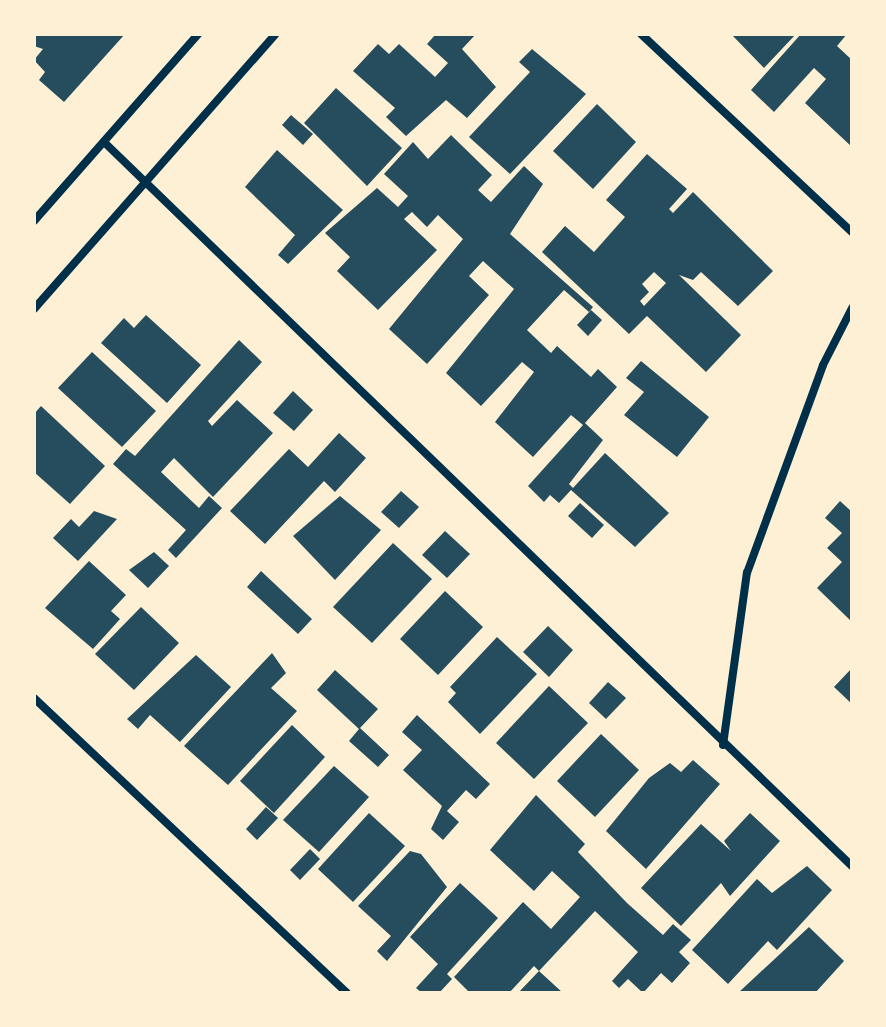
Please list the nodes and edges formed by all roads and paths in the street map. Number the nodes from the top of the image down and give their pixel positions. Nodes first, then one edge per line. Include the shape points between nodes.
1 (198, 34) edge
2 (276, 34) edge
3 (641, 34) edge
4 (104, 142) junction
5 (148, 180) junction
6 (34, 221) edge
7 (852, 232) edge
8 (852, 308) edge
9 (34, 309) edge
10 (34, 698) edge
11 (723, 745) junction
12 (852, 866) edge
13 (347, 993) edge

1 - 4 street
2 - 5 street
3 - 7 street
4 - 5 street
4 - 6 street
5 - 9 street
5 - 11 street
8 - 11 street via 823,365 747,573
10 - 13 street
11 - 12 street

